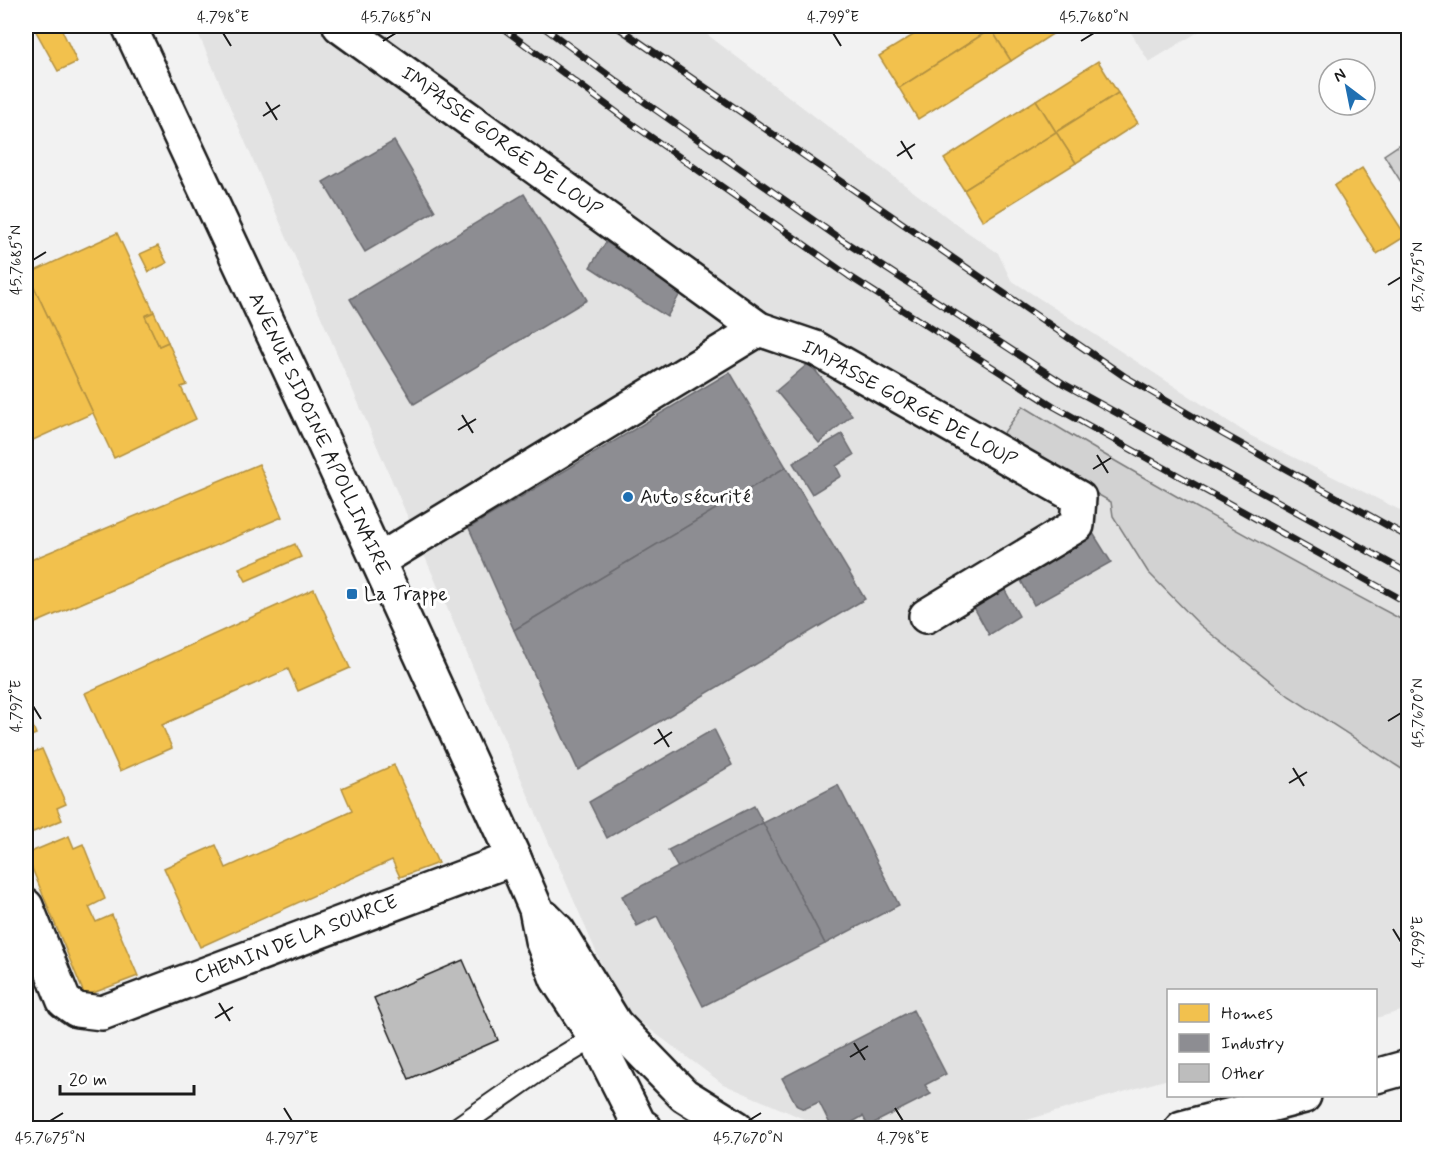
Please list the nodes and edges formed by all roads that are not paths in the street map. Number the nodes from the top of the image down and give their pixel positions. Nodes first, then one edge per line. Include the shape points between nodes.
1 (129, 26) edge
2 (340, 26) edge
3 (759, 329) junction
4 (378, 561) junction
5 (926, 616) dead end
6 (514, 858) junction
7 (26, 906) edge
8 (605, 1030) junction
9 (1408, 1067) edge
10 (1377, 1076) edge
11 (1297, 1097) edge
12 (457, 1128) edge
13 (645, 1128) edge
14 (737, 1128) edge
15 (1182, 1128) edge

1 - 4 street, AVENUE SIDOINE APOLLINAIRE
2 - 3 street, IMPASSE GORGE DE LOUP
3 - 4 street
3 - 5 street, IMPASSE GORGE DE LOUP via 815,348 1079,498 1077,525
4 - 6 street, AVENUE SIDOINE APOLLINAIRE
6 - 7 street, CHEMIN DE LA SOURCE via 102,1013 77,1010 64,1001
6 - 8 street, AVENUE SIDOINE APOLLINAIRE via 536,909 542,940 557,979
8 - 12 lane
8 - 13 street, AVENUE SIDOINE APOLLINAIRE via 639,1124
8 - 14 street, AVENUE SIDOINE APOLLINAIRE via 684,1095
9 - 10 street
11 - 15 street

